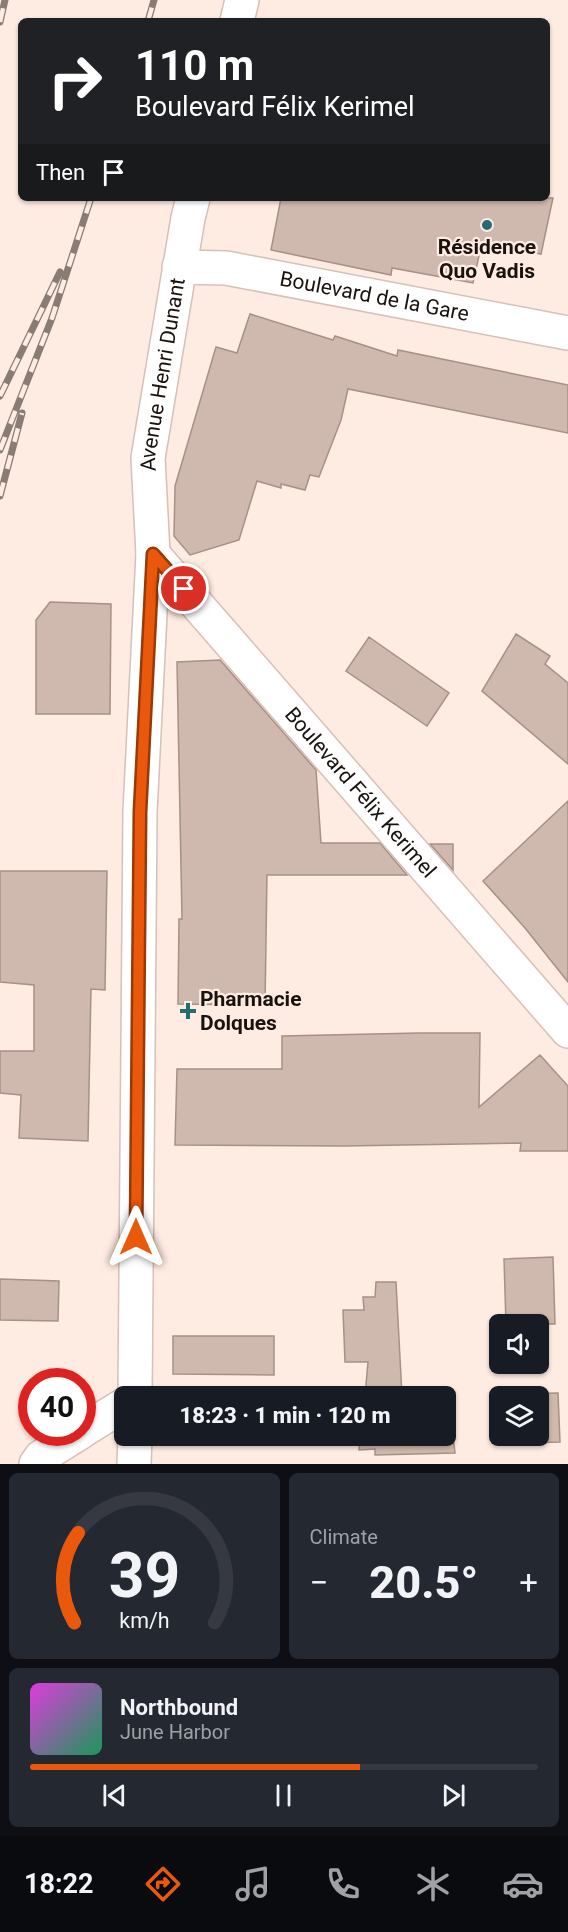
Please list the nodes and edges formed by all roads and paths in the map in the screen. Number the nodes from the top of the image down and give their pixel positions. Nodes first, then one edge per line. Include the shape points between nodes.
1 (242, 0) edge
2 (238, 18) edge
3 (192, 201) edge
4 (179, 267) junction
5 (568, 333) edge
6 (153, 554) junction
7 (568, 1031) edge
8 (135, 1386) edge
9 (114, 1411) edge
10 (96, 1423) edge
11 (59, 1446) edge
12 (135, 1446) edge
13 (36, 1464) edge
14 (134, 1464) edge

1 - 2 street
3 - 4 street, Avenue Henri Dunant
4 - 5 street, Boulevard de la Gare via 226,268
4 - 6 street, Avenue Henri Dunant via 148,458
6 - 7 street, Boulevard Félix Kerimel
6 - 8 street, Avenue Henri Dunant via 140,812
9 - 10 street
11 - 13 street
12 - 14 street

